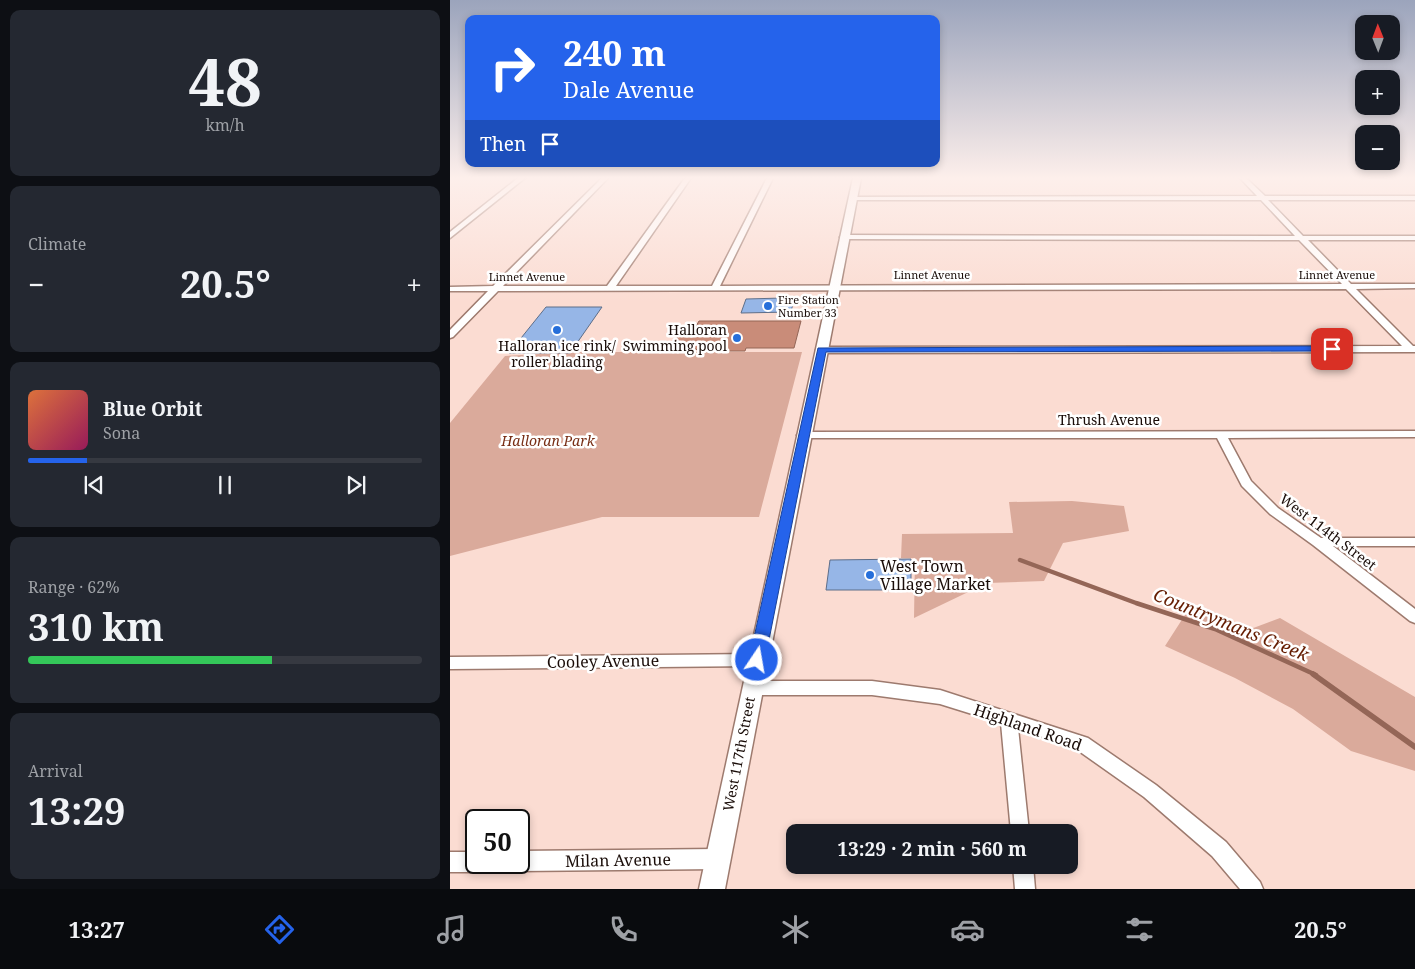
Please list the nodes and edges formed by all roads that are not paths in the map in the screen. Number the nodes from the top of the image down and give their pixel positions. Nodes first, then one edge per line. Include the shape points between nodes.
1 (470, 219) edge
2 (564, 219) edge
3 (659, 219) edge
4 (749, 219) edge
5 (848, 219) edge
6 (1284, 219) edge
7 (450, 236) edge
8 (844, 237) junction
9 (1302, 238) junction
10 (1415, 238) edge
11 (1348, 286) junction
12 (1415, 286) edge
13 (715, 287) junction
14 (833, 287) junction
15 (450, 288) edge
16 (496, 288) junction
17 (610, 288) junction
18 (450, 335) edge
19 (821, 350) junction
20 (1413, 351) edge
21 (1415, 434) edge
22 (803, 435) junction
23 (1221, 435) junction
24 (1318, 542) junction
25 (1415, 542) edge
26 (1415, 616) edge
27 (757, 660) junction
28 (450, 663) edge
29 (751, 688) junction
30 (1009, 718) junction
31 (1019, 824) edge
32 (718, 859) junction
33 (530, 861) edge
34 (450, 862) edge
35 (465, 862) edge
36 (1024, 874) edge
37 (712, 889) edge
38 (1025, 889) edge
39 (1253, 889) edge

1 - 7 street
2 - 16 street
3 - 17 street
4 - 13 street
5 - 8 main road, West 117th Street
6 - 9 street
8 - 9 street
8 - 14 main road, West 117th Street
9 - 10 street
9 - 11 street
11 - 12 street, Linnet Avenue
11 - 14 street, Linnet Avenue
11 - 20 street
13 - 14 street, Linnet Avenue
13 - 17 street, Linnet Avenue
14 - 19 main road, West 117th Street
15 - 16 street, Linnet Avenue
16 - 17 street, Linnet Avenue
16 - 18 street
19 - 20 street
19 - 22 main road, West 117th Street
21 - 23 street, Thrush Avenue
22 - 23 street, Thrush Avenue
22 - 27 main road, West 117th Street
23 - 24 street, West 114th Street via 1246,483 1274,512
24 - 25 street
24 - 26 street, West 114th Street
27 - 28 street, Cooley Avenue
27 - 29 main road, West 117th Street
29 - 30 street, Highland Road via 872,688 940,698
29 - 32 main road, West 117th Street
30 - 31 street
30 - 39 street, Highland Road via 1082,743 1150,791 1219,849
32 - 33 street, Milan Avenue
32 - 37 main road, West 117th Street
34 - 35 street
36 - 38 street

